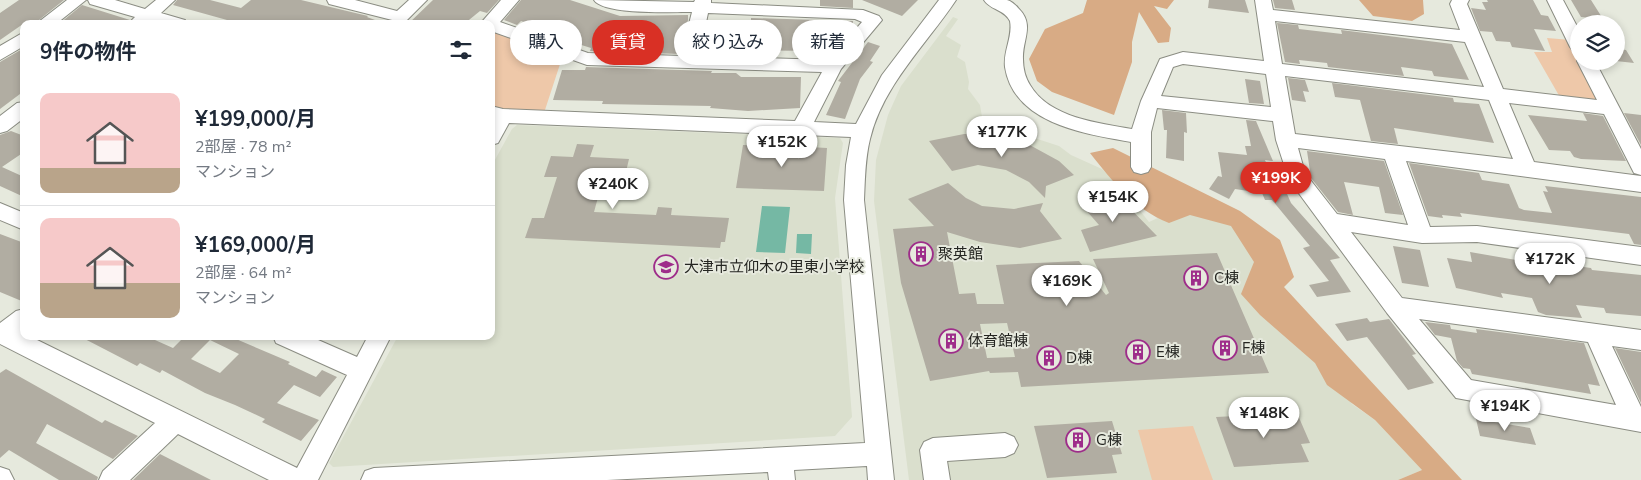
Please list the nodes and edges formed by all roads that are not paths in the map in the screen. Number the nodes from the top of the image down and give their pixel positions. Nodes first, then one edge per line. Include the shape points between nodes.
1 (78, 0) edge
2 (96, 0) edge
3 (167, 0) edge
4 (335, 0) edge
5 (419, 0) edge
6 (511, 0) edge
7 (602, 0) edge
8 (948, 0) edge
9 (992, 0) edge
10 (1461, 0) edge
11 (1555, 0) edge
12 (702, 4) edge
13 (1264, 7) edge
14 (141, 19) edge
15 (50, 20) edge
16 (493, 20) edge
17 (698, 20) edge
18 (495, 26) edge
19 (1570, 29) edge
20 (1470, 37) junction
21 (20, 41) edge
22 (0, 54) edge
23 (674, 62) edge
24 (782, 65) edge
25 (834, 66) junction
26 (1275, 70) junction
27 (1591, 70) edge
28 (1496, 95) junction
29 (1150, 101) junction
30 (1610, 108) junction
31 (497, 115) edge
32 (1282, 115) junction
33 (801, 128) junction
34 (862, 131) junction
35 (1140, 137) junction
36 (1286, 140) junction
37 (1393, 152) junction
38 (1141, 167) dead end
39 (1527, 168) junction
40 (1641, 168) edge
41 (1641, 184) edge
42 (0, 211) edge
43 (20, 220) edge
44 (1330, 221) junction
45 (1422, 236) junction
46 (1641, 256) edge
47 (1395, 306) junction
48 (20, 321) edge
49 (1595, 333) junction
50 (3, 334) edge
51 (293, 340) edge
52 (378, 340) edge
53 (1641, 340) edge
54 (361, 370) junction
55 (174, 420) junction
56 (1638, 420) edge
57 (1006, 446) dead end
58 (877, 454) junction
59 (781, 469) edge
60 (112, 480) edge
61 (295, 480) edge
62 (304, 480) edge
63 (374, 480) edge
64 (881, 480) edge
65 (937, 480) edge

1 - 15 street
2 - 14 street
3 - 14 street
4 - 5 street via 400,17
6 - 16 street
7 - 12 street via 614,4
8 - 34 street via 887,82
9 - 35 street via 1009,6 1019,20 1014,69 1032,100 1056,116 1088,127
10 - 20 street via 1458,4
11 - 19 street
12 - 17 street
12 - 25 street via 857,14 873,20
13 - 20 street
13 - 26 street
18 - 23 street via 587,59
20 - 28 street
21 - 22 street
24 - 25 street
25 - 33 street
26 - 28 street
26 - 29 street via 1183,58 1166,63
26 - 32 street
27 - 30 street
28 - 30 street
28 - 39 street
29 - 32 street
29 - 35 street
30 - 40 street
31 - 33 street
32 - 36 street
33 - 34 street
34 - 58 street via 856,161 854,200
35 - 38 street
36 - 37 street
36 - 44 street via 1296,175
37 - 39 street
37 - 45 street
39 - 41 street
42 - 43 street
44 - 45 street
44 - 47 street
45 - 46 street via 1477,234
47 - 49 street
47 - 56 street via 1464,390
48 - 50 street
49 - 53 street
49 - 56 street
50 - 55 street
51 - 54 street
52 - 54 street
54 - 62 street
55 - 60 street
55 - 61 street
57 - 65 street via 933,450
58 - 59 street
58 - 64 street
59 - 63 street

